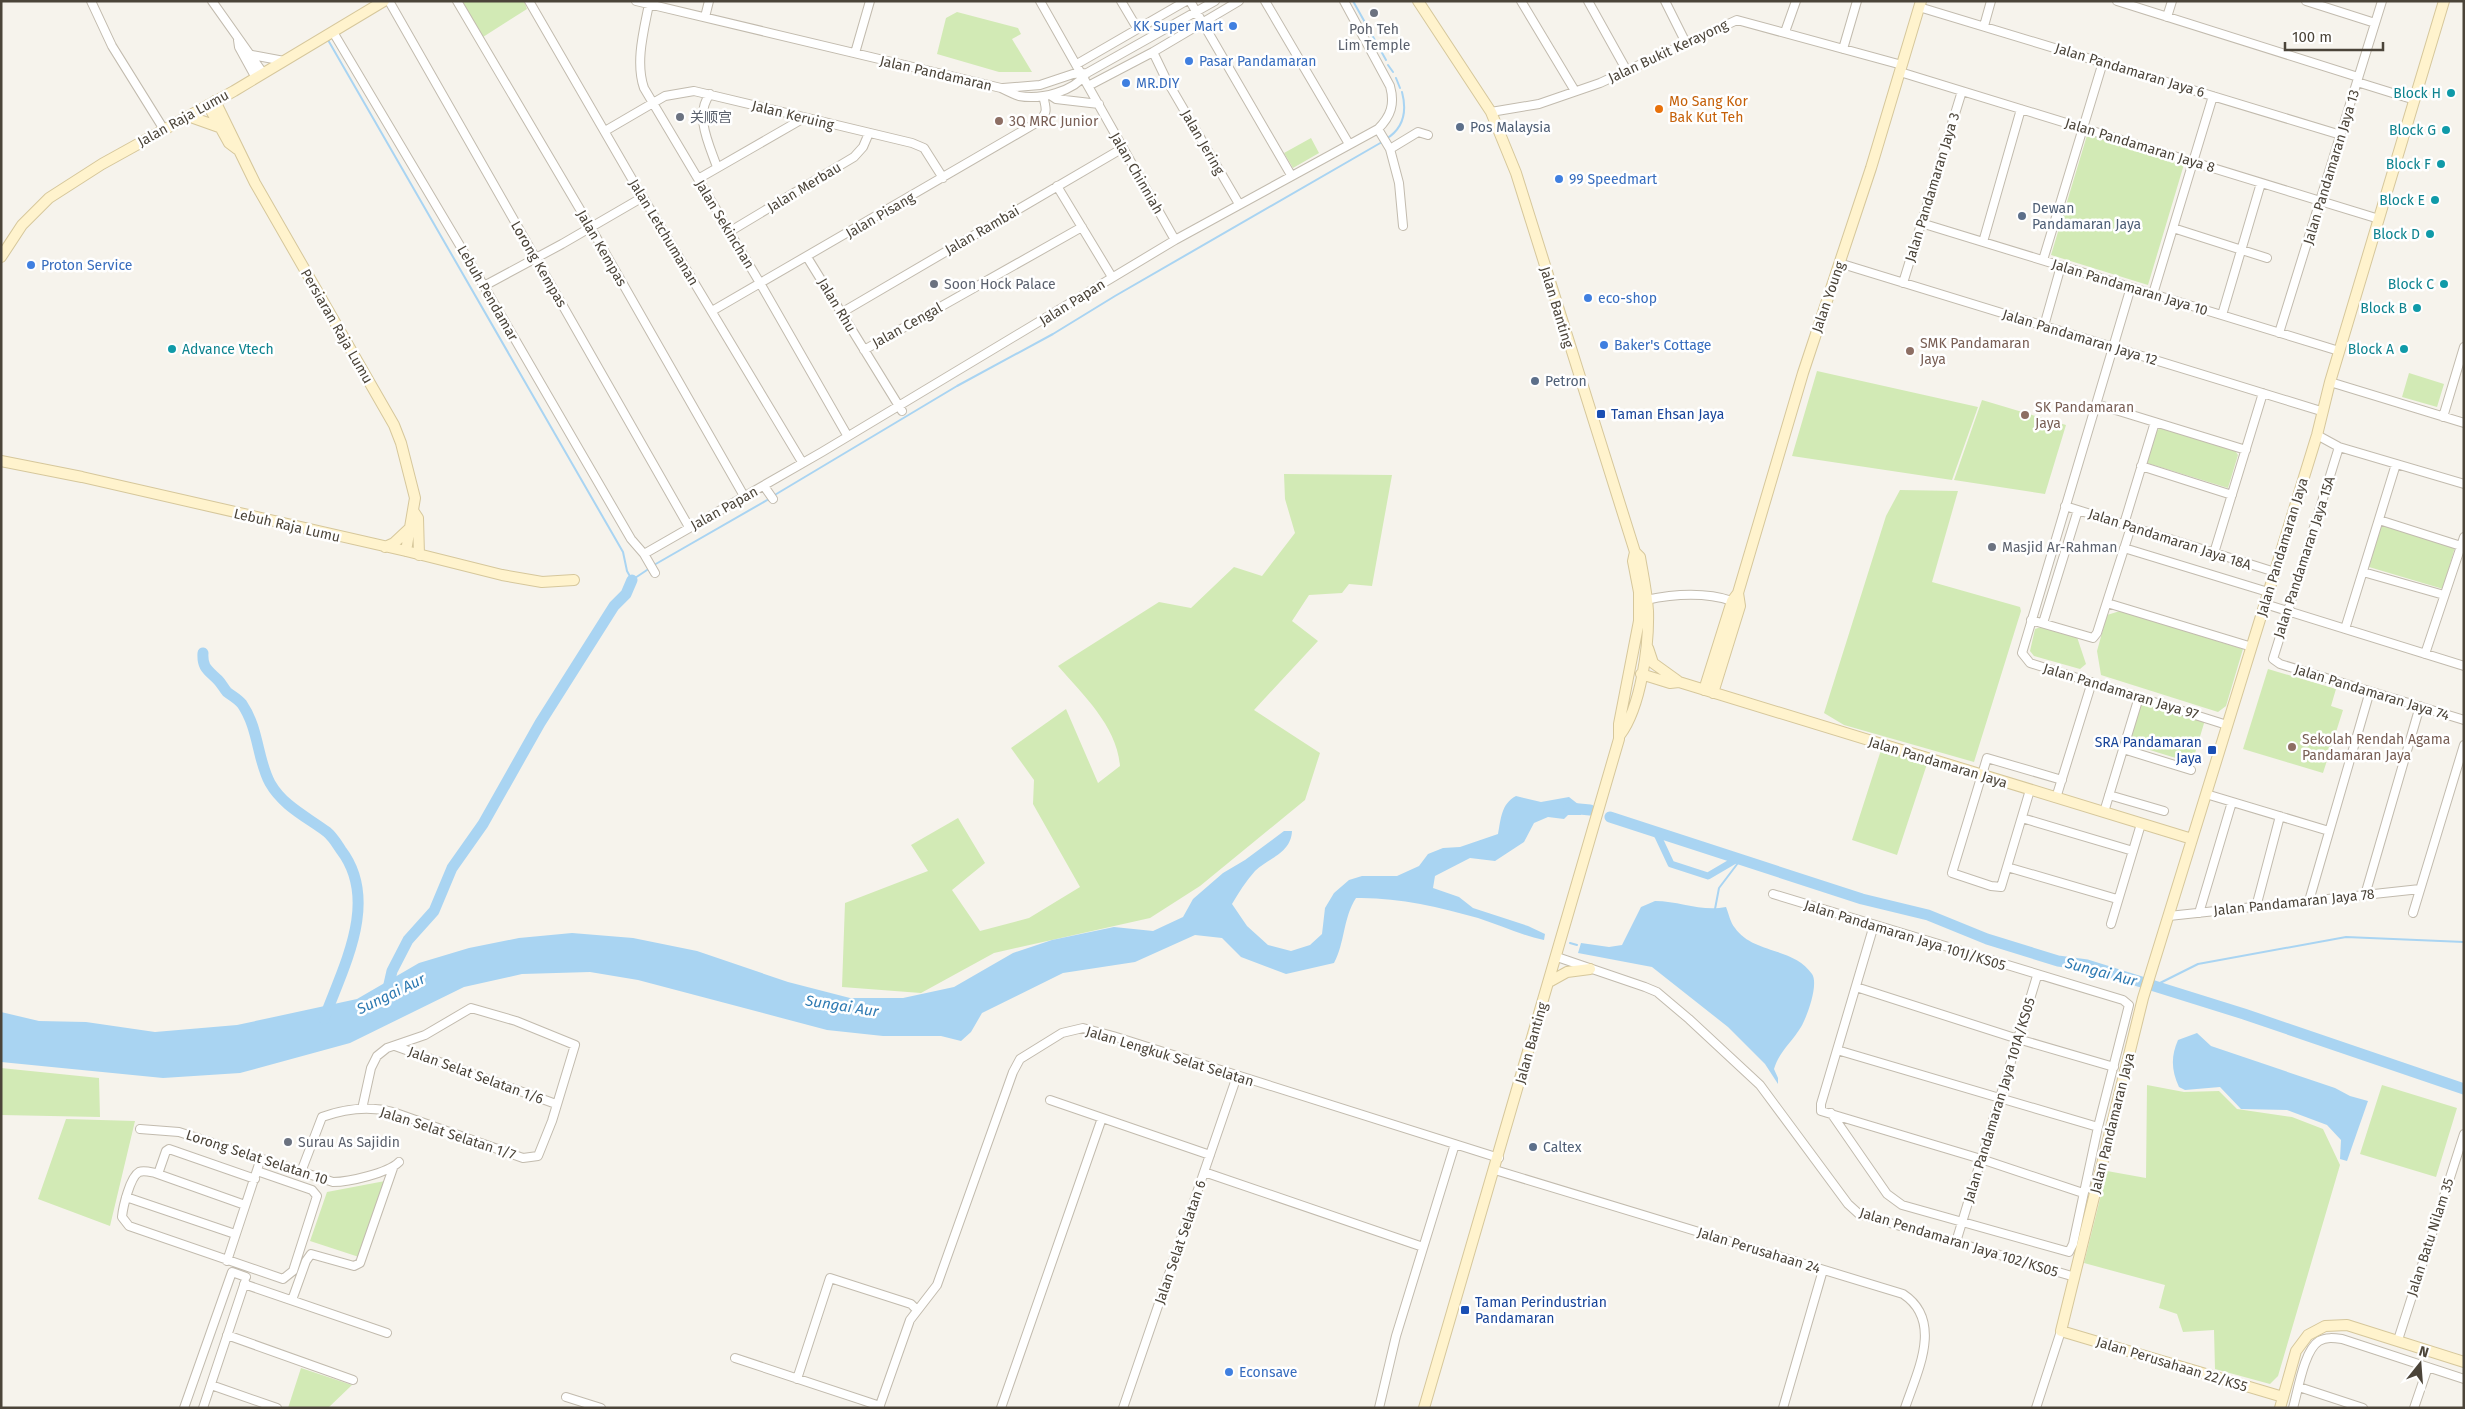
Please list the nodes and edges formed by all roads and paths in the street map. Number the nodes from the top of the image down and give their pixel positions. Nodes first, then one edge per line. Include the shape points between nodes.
1 (91, 1) edge
2 (212, 1) edge
3 (384, 1) edge
4 (389, 1) edge
5 (456, 1) edge
6 (529, 1) edge
7 (636, 1) edge
8 (709, 1) edge
9 (870, 1) edge
10 (1040, 1) edge
11 (1121, 1) edge
12 (1186, 1) edge
13 (1190, 1) edge
14 (1215, 1) edge
15 (1239, 1) edge
16 (1265, 1) edge
17 (1344, 1) edge
18 (1418, 1) edge
19 (1521, 1) edge
20 (1588, 1) edge
21 (1666, 1) edge
22 (1796, 1) edge
23 (1857, 1) edge
24 (1991, 1) edge
25 (2117, 1) edge
26 (2172, 1) edge
27 (2306, 1) edge
28 (2382, 1) edge
29 (2444, 1) edge
30 (650, 4) junction
31 (1920, 4) edge
32 (1196, 13) junction
33 (705, 17) junction
34 (2167, 17) junction
35 (1202, 23) junction
36 (2375, 23) junction
37 (1984, 26) junction
38 (1136, 28) junction
39 (333, 32) junction
40 (1785, 32) junction
41 (238, 40) junction
42 (1686, 43) junction
43 (1843, 49) junction
44 (1153, 52) junction
45 (855, 53) junction
46 (252, 56) junction
47 (284, 62) junction
48 (2103, 62) junction
49 (1077, 64) junction
50 (1901, 68) junction
51 (1627, 71) junction
52 (1084, 74) junction
53 (260, 76) junction
54 (2358, 80) junction
55 (1090, 86) junction
56 (1001, 88) junction
57 (234, 91) junction
58 (1575, 91) junction
59 (1962, 91) junction
60 (710, 94) junction
61 (1047, 95) junction
62 (2213, 96) junction
63 (2415, 100) junction
64 (211, 103) junction
65 (654, 103) junction
66 (1099, 104) junction
67 (2022, 109) junction
68 (1491, 112) junction
69 (188, 116) junction
70 (804, 118) junction
71 (222, 124) junction
72 (163, 128) junction
73 (2083, 128) junction
74 (605, 131) junction
75 (1380, 132) junction
76 (869, 133) junction
77 (1428, 135) dead end
78 (2341, 135) junction
79 (1349, 144) junction
80 (1389, 146) junction
81 (1123, 148) junction
82 (2193, 162) junction
83 (717, 167) junction
84 (1291, 175) junction
85 (943, 178) junction
86 (698, 179) junction
87 (2261, 183) junction
88 (1057, 186) junction
89 (643, 197) junction
90 (2320, 201) junction
91 (1239, 204) junction
92 (2379, 219) junction
93 (1921, 223) junction
94 (1403, 226) dead end
95 (1082, 227) junction
96 (591, 228) junction
97 (2173, 228) junction
98 (730, 232) junction
99 (1175, 240) junction
100 (1983, 242) junction
101 (2241, 250) junction
102 (1, 257) edge
103 (807, 257) junction
104 (537, 258) junction
105 (2267, 258) dead end
106 (2043, 260) junction
107 (1839, 263) junction
108 (2062, 266) junction
109 (1112, 277) junction
110 (760, 283) junction
111 (1903, 283) junction
112 (484, 286) junction
113 (2131, 287) junction
114 (2153, 294) junction
115 (712, 311) junction
116 (841, 313) junction
117 (2222, 315) junction
118 (2044, 326) junction
119 (2279, 333) junction
120 (2113, 347) junction
121 (2464, 347) edge
122 (864, 350) junction
123 (2339, 351) junction
124 (2461, 366) edge
125 (2330, 382) junction
126 (2262, 394) junction
127 (2096, 404) junction
128 (900, 408) junction
129 (2321, 411) junction
130 (2443, 417) junction
131 (2154, 422) junction
132 (2464, 423) edge
133 (2318, 431) junction
134 (847, 435) junction
135 (2339, 447) junction
136 (2246, 450) junction
137 (1, 461) edge
138 (802, 462) junction
139 (2396, 464) junction
140 (2141, 466) junction
141 (2464, 484) edge
142 (766, 488) junction
143 (2232, 495) junction
144 (744, 496) junction
145 (773, 499) dead end
146 (2065, 506) junction
147 (2078, 510) junction
148 (2379, 520) junction
149 (2128, 525) junction
150 (689, 527) junction
151 (415, 530) junction
152 (2464, 537) edge
153 (2461, 546) junction
154 (384, 547) junction
155 (2124, 548) junction
156 (406, 551) junction
157 (1635, 552) junction
158 (2214, 553) junction
159 (644, 554) junction
160 (420, 555) junction
161 (435, 558) junction
162 (2275, 572) junction
163 (2363, 572) junction
164 (655, 573) dead end
165 (574, 580) dead end
166 (2268, 592) junction
167 (2444, 596) junction
168 (1735, 597) junction
169 (1646, 600) junction
170 (2107, 603) junction
171 (2265, 604) junction
172 (2287, 611) junction
173 (2031, 620) junction
174 (2043, 623) junction
175 (2345, 629) junction
176 (1644, 634) junction
177 (2252, 647) junction
178 (2425, 654) junction
179 (2280, 664) joint
180 (2464, 666) edge
181 (1640, 671) junction
182 (1673, 680) junction
183 (2092, 682) junction
184 (1708, 691) junction
185 (2370, 691) junction
186 (1636, 695) junction
187 (2139, 697) junction
188 (1625, 700) junction
189 (2420, 706) junction
190 (2464, 720) edge
191 (2228, 725) junction
192 (1620, 734) junction
193 (2464, 745) edge
194 (2123, 748) junction
195 (2191, 770) dead end
196 (2460, 773) edge
197 (1981, 775) junction
198 (2062, 780) junction
199 (2030, 790) junction
200 (2206, 794) junction
201 (2109, 795) junction
202 (2056, 798) junction
203 (2232, 802) junction
204 (2164, 811) dead end
205 (2104, 812) junction
206 (2280, 816) junction
207 (2022, 818) junction
208 (2141, 824) junction
209 (2329, 831) junction
210 (2192, 839) junction
211 (2133, 851) junction
212 (2007, 867) junction
213 (2420, 889) junction
214 (1773, 894) dead end
215 (2365, 895) junction
216 (2117, 899) junction
217 (2309, 901) junction
218 (2256, 907) junction
219 (2199, 913) junction
220 (2413, 913) dead end
221 (2169, 916) junction
222 (2110, 924) dead end
223 (1874, 925) junction
224 (1557, 957) junction
225 (1590, 969) junction
226 (2037, 976) junction
227 (1550, 982) junction
228 (1856, 987) junction
229 (2018, 1039) junction
230 (395, 1046) junction
231 (1837, 1050) junction
232 (2114, 1066) junction
233 (1228, 1073) junction
234 (1237, 1076) junction
235 (1249, 1079) junction
236 (1233, 1089) junction
237 (2000, 1098) junction
238 (1050, 1100) dead end
239 (556, 1104) junction
240 (362, 1109) junction
241 (1827, 1113) junction
242 (1102, 1118) junction
243 (2098, 1127) junction
244 (140, 1129) dead end
245 (2464, 1134) edge
246 (1455, 1144) junction
247 (1210, 1155) junction
248 (261, 1158) junction
249 (1499, 1158) junction
250 (1981, 1159) junction
251 (399, 1162) dead end
252 (393, 1168) junction
253 (1495, 1170) junction
254 (301, 1172) junction
255 (1204, 1172) junction
256 (158, 1174) junction
257 (256, 1175) junction
258 (2084, 1193) junction
259 (126, 1197) junction
260 (245, 1204) junction
261 (1961, 1224) junction
262 (235, 1234) junction
263 (1956, 1242) junction
264 (1423, 1247) junction
265 (227, 1261) junction
266 (249, 1269) junction
267 (1823, 1270) junction
268 (2075, 1277) junction
269 (245, 1281) junction
270 (292, 1300) junction
271 (916, 1310) junction
272 (2061, 1331) junction
273 (387, 1333) dead end
274 (228, 1336) junction
275 (2398, 1340) junction
276 (734, 1358) dead end
277 (2464, 1362) edge
278 (2428, 1367) junction
279 (2289, 1377) junction
280 (797, 1379) junction
281 (2464, 1379) edge
282 (354, 1380) dead end
283 (211, 1385) junction
284 (2299, 1387) junction
285 (2259, 1390) junction
286 (566, 1396) dead end
287 (2279, 1404) edge
288 (880, 1407) edge
289 (184, 1408) edge
290 (203, 1408) edge
291 (277, 1408) edge
292 (600, 1408) edge
293 (1001, 1408) edge
294 (1123, 1408) edge
295 (1379, 1408) edge
296 (1424, 1408) edge
297 (1783, 1408) edge
298 (1905, 1408) edge
299 (2036, 1408) edge
300 (2293, 1408) edge
301 (2363, 1408) edge
302 (2414, 1408) edge

1 - 72 street via 112,46
2 - 41 street
3 - 39 main road, Jalan Raja Lumu
4 - 104 street, Lorong Kempas
5 - 96 street, Jalan Kempas
6 - 74 street, Jalan Letchumanan
7 - 30 street, Jalan Pandamaran
8 - 33 street
9 - 45 street
10 - 49 street, Jalan Chinniah
11 - 38 street
12 - 38 street
13 - 32 street
14 - 32 street, Jalan Pandamaran
15 - 35 street
16 - 79 street
17 - 75 street, Jalan Papan via 1390,86 1392,110
18 - 68 main road, Jalan Banting
19 - 58 street
20 - 51 street
21 - 42 street
22 - 40 street
23 - 43 street
24 - 37 street
25 - 34 street
26 - 34 street
27 - 36 street
28 - 36 street, Jalan Pandamaran Jaya 13
29 - 63 main road, Jalan Pandamaran Jaya
30 - 33 street, Jalan Pandamaran
30 - 65 street, Jalan Sekinchan via 643,32 641,80
31 - 37 street, Jalan Pandamaran Jaya 6
31 - 50 main road, Jalan Young
32 - 35 street
32 - 52 street, Jalan Pandamaran
33 - 45 street, Jalan Pandamaran
34 - 54 street
35 - 44 street
35 - 84 street
36 - 54 street, Jalan Pandamaran Jaya 13
37 - 48 street, Jalan Pandamaran Jaya 6
38 - 49 street
39 - 47 main road, Jalan Raja Lumu
39 - 112 street, Lebuh Pendamar
40 - 42 street, Jalan Bukit Kerayong via 1737,20
40 - 43 street, Jalan Bukit Kerayong
41 - 46 street
41 - 53 street via 239,47
42 - 51 street, Jalan Bukit Kerayong
43 - 50 street, Jalan Bukit Kerayong
44 - 55 street
44 - 91 street, Jalan Jering
45 - 56 street, Jalan Pandamaran
46 - 47 street
46 - 53 street
47 - 53 main road, Jalan Raja Lumu
48 - 62 street, Jalan Pandamaran Jaya 6
48 - 73 street
49 - 52 street, Jalan Chinniah
50 - 59 street, Jalan Pandamaran Jaya 8
50 - 107 main road, Jalan Young
51 - 58 street, Jalan Bukit Kerayong
52 - 55 street, Jalan Chinniah
52 - 56 street via 1040,85
52 - 61 street, Jalan Pandamaran via 1077,84
53 - 57 main road, Jalan Raja Lumu
54 - 63 street
54 - 78 street, Jalan Pandamaran Jaya 13
55 - 66 street, Jalan Chinniah
56 - 61 street, Jalan Pandamaran via 1018,96
57 - 64 main road, Jalan Raja Lumu
57 - 71 main road via 228,99
58 - 68 street, Jalan Bukit Kerayong via 1539,104
59 - 67 street, Jalan Pandamaran Jaya 8
59 - 93 street, Jalan Pandamaran Jaya 3
60 - 65 street, Jalan Keruing via 694,91 675,93
60 - 70 street, Jalan Keruing
60 - 83 street via 702,113
61 - 66 street
61 - 85 street, Jalan Pisang via 1046,116
62 - 78 street, Jalan Pandamaran Jaya 6
62 - 82 street
63 - 92 main road, Jalan Pandamaran Jaya
64 - 69 main road, Jalan Raja Lumu
64 - 71 main road, Persiaran Raja Lumu
65 - 74 street, Jalan Keruing
65 - 86 street, Jalan Sekinchan
66 - 81 street, Jalan Chinniah
67 - 73 street, Jalan Pandamaran Jaya 8
67 - 100 street
68 - 157 main road, Jalan Banting via 1516,173
69 - 71 main road
69 - 72 main road, Jalan Raja Lumu
70 - 76 street, Jalan Keruing
70 - 83 street
71 - 151 main road, Persiaran Raja Lumu via 229,143 237,149 394,425 414,490 414,512 418,518
72 - 102 main road, Jalan Raja Lumu via 48,198 22,225
73 - 82 street, Jalan Pandamaran Jaya 8
73 - 106 street
74 - 89 street, Jalan Letchumanan
75 - 79 street, Jalan Papan
75 - 80 street
76 - 85 street, Jalan Keruing via 924,148
76 - 98 street, Jalan Merbau via 854,158
77 - 80 street via 1418,132
78 - 90 street, Jalan Pandamaran Jaya 13
79 - 84 street, Jalan Papan
80 - 94 street via 1399,183
81 - 88 street, Jalan Rambai
81 - 99 street, Jalan Chinniah
82 - 87 street, Jalan Pandamaran Jaya 8
82 - 97 street
83 - 86 street
84 - 91 street, Jalan Papan
85 - 103 street, Jalan Pisang
86 - 98 street, Jalan Sekinchan
87 - 90 street, Jalan Pandamaran Jaya 8
87 - 101 street
88 - 95 street
88 - 116 street, Jalan Rambai
89 - 96 street
89 - 115 street, Jalan Letchumanan
90 - 92 street, Jalan Pandamaran Jaya 8
90 - 119 street, Jalan Pandamaran Jaya 13
91 - 99 street, Jalan Papan
92 - 123 main road, Jalan Pandamaran Jaya
93 - 100 street, Jalan Pandamaran Jaya 10
93 - 111 street, Jalan Pandamaran Jaya 3
95 - 109 street
95 - 122 street, Jalan Cengal
96 - 104 street
96 - 144 street, Jalan Kempas
97 - 101 street
97 - 114 street
98 - 110 street, Jalan Sekinchan
99 - 109 street, Jalan Papan
100 - 106 street, Jalan Pandamaran Jaya 10
101 - 105 street
101 - 117 street
103 - 110 street, Jalan Pisang
103 - 116 street, Jalan Rhu
104 - 112 street
104 - 150 street, Lorong Kempas
106 - 108 street, Jalan Pandamaran Jaya 10
107 - 111 street, Jalan Pandamaran Jaya 12
107 - 168 main road, Jalan Young
108 - 113 street, Jalan Pandamaran Jaya 10
108 - 118 street
109 - 128 street, Jalan Papan
110 - 115 street, Jalan Pisang
110 - 134 street, Jalan Sekinchan
111 - 118 street, Jalan Pandamaran Jaya 12
112 - 159 street, Lebuh Pendamar via 631,539
113 - 114 street, Jalan Pandamaran Jaya 10
113 - 120 street
114 - 117 street, Jalan Pandamaran Jaya 10
115 - 138 street, Jalan Letchumanan
116 - 122 street, Jalan Rhu
117 - 119 street, Jalan Pandamaran Jaya 10
118 - 120 street, Jalan Pandamaran Jaya 12
119 - 123 street, Jalan Pandamaran Jaya 10
120 - 126 street, Jalan Pandamaran Jaya 12
120 - 127 street
121 - 124 street
122 - 128 street, Jalan Rhu
123 - 125 main road, Jalan Pandamaran Jaya
124 - 130 street
125 - 129 main road, Jalan Pandamaran Jaya
125 - 130 street
126 - 129 street, Jalan Pandamaran Jaya 12
126 - 136 street
127 - 131 street
127 - 146 street
128 - 134 street, Jalan Papan
129 - 133 main road, Jalan Pandamaran Jaya
130 - 132 street
131 - 136 street
131 - 140 street
133 - 135 street
133 - 162 main road, Jalan Pandamaran Jaya
134 - 138 street, Jalan Papan
135 - 139 street
135 - 172 street, Jalan Pandamaran Jaya 15A
136 - 143 street
137 - 154 main road, Lebuh Raja Lumu
138 - 142 street, Jalan Papan
139 - 141 street
139 - 148 street
140 - 143 street
140 - 149 street
142 - 144 street, Jalan Papan
142 - 145 street
143 - 158 street
144 - 150 street, Jalan Papan
146 - 147 street, Jalan Pandamaran Jaya 18A
146 - 173 street
147 - 149 street, Jalan Pandamaran Jaya 18A
147 - 174 street
148 - 153 street
148 - 163 street
149 - 155 street
149 - 158 street, Jalan Pandamaran Jaya 18A
150 - 159 street, Jalan Papan
151 - 154 main road
151 - 156 main road
151 - 160 main road
151 - 161 main road
152 - 153 street
153 - 167 street
154 - 156 main road, Lebuh Raja Lumu
155 - 166 street
155 - 170 street
156 - 160 main road, Lebuh Raja Lumu
157 - 169 main road, Jalan Banting via 1640,557
157 - 176 main road via 1633,560
158 - 162 street, Jalan Pandamaran Jaya 18A
159 - 164 street, Lebuh Pendamar
160 - 161 main road, Lebuh Raja Lumu
161 - 165 main road, Lebuh Raja Lumu via 532,581
162 - 166 main road, Jalan Pandamaran Jaya
163 - 167 street
163 - 175 street
166 - 171 main road, Jalan Pandamaran Jaya
167 - 178 street
168 - 169 street via 1682,595
168 - 184 main road, Jalan Young via 1740,606
169 - 176 main road, Jalan Banting
170 - 174 street via 2093,638
170 - 177 street
171 - 172 street
171 - 177 main road, Jalan Pandamaran Jaya
172 - 175 street
172 - 179 street, Jalan Pandamaran Jaya 15A via 2273,655
173 - 174 street
173 - 183 street, Jalan Pandamaran Jaya 97 via 2022,649 2024,658 2030,663
175 - 178 street
176 - 181 main road
176 - 182 main road via 1652,663
176 - 188 main road, Jalan Banting via 1628,677
177 - 191 main road, Jalan Pandamaran Jaya
178 - 180 street
179 - 185 street, Jalan Pandamaran Jaya 74
181 - 182 main road, Jalan Pandamaran Jaya
181 - 186 main road
181 - 188 main road via 1633,676
182 - 184 main road, Jalan Pandamaran Jaya
182 - 186 main road via 1647,684
183 - 187 street, Jalan Pandamaran Jaya 97
183 - 198 street
184 - 197 main road, Jalan Pandamaran Jaya
185 - 189 street, Jalan Pandamaran Jaya 74
185 - 209 street
186 - 192 main road via 1627,724
187 - 191 street, Jalan Pandamaran Jaya 97
187 - 194 street
188 - 192 main road, Jalan Banting
189 - 190 street, Jalan Pandamaran Jaya 74
189 - 215 street
191 - 200 main road, Jalan Pandamaran Jaya
192 - 224 main road, Jalan Banting
193 - 196 street
194 - 195 street
194 - 201 street
196 - 213 street
197 - 198 street via 1988,758
197 - 199 main road, Jalan Pandamaran Jaya
197 - 212 street via 1952,873 1999,888
198 - 202 street
199 - 202 main road, Jalan Pandamaran Jaya
199 - 207 street
200 - 203 street
200 - 210 main road, Jalan Pandamaran Jaya
201 - 204 street
201 - 205 street
202 - 205 main road, Jalan Pandamaran Jaya
203 - 206 street
203 - 219 street
205 - 208 main road, Jalan Pandamaran Jaya
206 - 209 street
206 - 218 street
207 - 211 street
207 - 212 street
208 - 210 main road, Jalan Pandamaran Jaya
208 - 211 street
209 - 217 street
210 - 221 main road, Jalan Pandamaran Jaya
211 - 216 street
212 - 216 street
213 - 215 street, Jalan Pandamaran Jaya 78
213 - 220 street
214 - 223 street, Jalan Pandamaran Jaya 101J/KS05
215 - 217 street, Jalan Pandamaran Jaya 78
216 - 222 street
217 - 218 street, Jalan Pandamaran Jaya 78
218 - 219 street, Jalan Pandamaran Jaya 78
219 - 221 street, Jalan Pandamaran Jaya 78
221 - 268 main road, Jalan Pandamaran Jaya via 2143,998
223 - 226 street, Jalan Pandamaran Jaya 101J/KS05
223 - 228 street
224 - 225 street, Jalan Pendamaran Jaya 102/KS05
224 - 227 main road, Jalan Banting
225 - 227 main road via 1567,972
225 - 263 street, Jalan Pendamaran Jaya 102/KS05 via 1657,992 1715,1042 1760,1085 1854,1210 1867,1217
226 - 229 street, Jalan Pandamaran Jaya 101A/KS05
226 - 232 street, Jalan Pandamaran Jaya 101J/KS05 via 2129,1003
227 - 249 main road, Jalan Banting
228 - 229 street
228 - 231 street
229 - 232 street
229 - 237 street, Jalan Pandamaran Jaya 101A/KS05
230 - 239 street, Jalan Selat Selatan 1/6
230 - 239 street via 425,1035 471,1008 516,1021 575,1045
230 - 240 street via 377,1056 371,1068
231 - 237 street
231 - 241 street via 1819,1108
232 - 243 street
233 - 234 street, Jalan Lengkuk Selat Selatan
233 - 236 street
233 - 271 street, Jalan Lengkuk Selat Selatan via 1083,1028 1062,1033 1020,1059 937,1285
234 - 235 street, Jalan Lengkuk Selat Selatan
234 - 236 street, Jalan Selat Selatan 6
235 - 236 street
235 - 246 street, Jalan Lengkuk Selat Selatan
236 - 247 street, Jalan Selat Selatan 6
237 - 243 street
237 - 250 street, Jalan Pandamaran Jaya 101A/KS05
238 - 242 street
239 - 240 street, Jalan Selat Selatan 1/7 via 542,1151 535,1158 523,1158 393,1112
240 - 254 street, Jalan Selat Selatan 1/7 via 322,1118
241 - 250 street
241 - 261 street via 1892,1199
242 - 247 street
242 - 293 street
243 - 258 street
244 - 248 street, Lorong Selat Selatan 10 via 179,1132
245 - 275 street, Jalan Batu Nilam 35
246 - 249 street, Jalan Lengkuk Selat Selatan
246 - 264 street
247 - 255 street, Jalan Selat Selatan 6
248 - 254 street, Lorong Selat Selatan 10
248 - 257 street
249 - 253 main road, Jalan Banting
250 - 258 street
250 - 261 street, Jalan Pandamaran Jaya 101A/KS05
251 - 252 street, Lorong Selat Selatan 10
252 - 254 street, Lorong Selat Selatan 10 via 341,1182
252 - 270 street via 360,1263 354,1266 311,1254
253 - 267 street, Jalan Perusahaan 24
253 - 296 main road, Jalan Banting
255 - 264 street
255 - 294 street, Jalan Selat Selatan 6
256 - 257 street via 169,1149
256 - 259 street via 143,1171 136,1175
256 - 260 street
257 - 260 street
257 - 266 street via 312,1190 317,1196 290,1276 283,1279
258 - 261 street via 2070,1251
259 - 262 street
259 - 265 street via 122,1217 129,1226
260 - 262 street
261 - 263 street, Jalan Pandamaran Jaya 101A/KS05
262 - 265 street
263 - 268 street, Jalan Pendamaran Jaya 102/KS05
264 - 295 street via 1396,1336
265 - 266 street
266 - 269 street
267 - 297 street
267 - 298 street, Jalan Perusahaan 24 via 1895,1291 1911,1299 1919,1310 1925,1323 1925,1345
268 - 272 main road, Jalan Pandamaran Jaya
269 - 270 street
269 - 274 street
269 - 289 street via 232,1272
270 - 273 street
271 - 280 street via 911,1304 830,1278
271 - 288 street, Jalan Lengkuk Selat Selatan
272 - 285 main road, Jalan Perusahaan 22/KS5
272 - 299 street, Jalan Pandamaran Jaya
274 - 282 street
274 - 283 street
275 - 277 main road
275 - 279 main road via 2347,1325 2325,1326 2302,1341
276 - 280 street
278 - 281 street
278 - 284 street via 2342,1339 2329,1338 2310,1350
278 - 302 street
279 - 285 main road via 2276,1387
279 - 287 main road
280 - 288 street
283 - 290 street
283 - 291 street
284 - 300 street
284 - 301 street
285 - 287 main road
286 - 292 street

